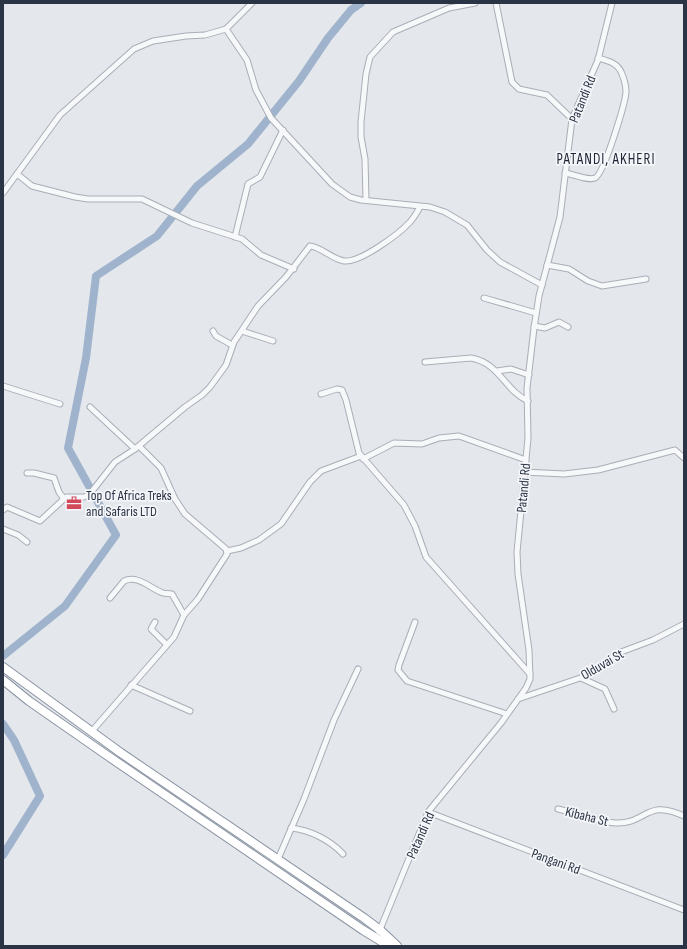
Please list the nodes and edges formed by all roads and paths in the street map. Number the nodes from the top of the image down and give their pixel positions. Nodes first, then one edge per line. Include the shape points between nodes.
1 (252, 3) edge
2 (475, 3) edge
3 (496, 3) edge
4 (612, 3) edge
5 (226, 29) junction
6 (598, 58) junction
7 (572, 118) junction
8 (283, 130) junction
9 (565, 173) junction
10 (17, 174) junction
11 (3, 193) edge
12 (366, 200) junction
13 (420, 207) junction
14 (235, 237) junction
15 (547, 265) junction
16 (294, 269) junction
17 (646, 279) dead end
18 (542, 285) junction
19 (484, 298) dead end
20 (536, 313) junction
21 (534, 326) junction
22 (568, 327) dead end
23 (213, 331) dead end
24 (242, 331) junction
25 (273, 341) dead end
26 (232, 345) junction
27 (228, 354) junction
28 (222, 361) dead end
29 (425, 362) dead end
30 (497, 371) junction
31 (529, 375) junction
32 (3, 386) edge
33 (321, 394) dead end
34 (528, 401) junction
35 (60, 404) dead end
36 (90, 407) dead end
37 (137, 447) junction
38 (362, 458) junction
39 (684, 458) edge
40 (526, 460) junction
41 (524, 472) junction
42 (27, 473) dead end
43 (64, 498) junction
44 (3, 510) edge
45 (3, 529) edge
46 (27, 542) dead end
47 (227, 551) junction
48 (110, 598) dead end
49 (184, 615) junction
50 (155, 622) dead end
51 (415, 622) dead end
52 (684, 624) edge
53 (167, 645) junction
54 (3, 667) edge
55 (358, 669) dead end
56 (530, 674) junction
57 (581, 678) junction
58 (3, 680) edge
59 (131, 686) junction
60 (518, 699) junction
61 (614, 710) dead end
62 (190, 711) dead end
63 (507, 714) junction
64 (92, 731) junction
65 (199, 806) junction
66 (558, 809) dead end
67 (428, 812) junction
68 (194, 814) junction
69 (684, 816) edge
70 (224, 823) junction
71 (291, 828) junction
72 (219, 832) junction
73 (343, 854) dead end
74 (278, 859) junction
75 (684, 910) edge
76 (380, 930) junction
77 (375, 938) junction
78 (389, 946) edge
79 (397, 946) edge

1 - 5 street
2 - 12 street via 449,8 396,30 370,57 361,122
3 - 7 street via 512,82 519,89 547,95
4 - 6 street, Patandi Rd
5 - 8 street via 245,57 256,90 268,113
5 - 10 street via 205,35 153,41 134,49 60,115
6 - 7 street, Patandi Rd
6 - 9 street via 616,64 622,74 626,92 622,109 599,174 595,178 589,178
7 - 9 street, Patandi Rd
8 - 12 street via 332,184 350,197
8 - 14 street via 260,177 248,184
9 - 15 street, Patandi Rd via 560,217
10 - 11 street
10 - 14 street via 32,186 75,197 142,199 192,223
12 - 13 street
13 - 16 street via 406,226 365,255 344,261 311,246
13 - 18 street via 438,209 463,222 500,262
14 - 16 street via 248,242 261,255
15 - 17 street via 569,269 602,286
15 - 18 street, Patandi Rd
16 - 24 street via 258,306
18 - 20 street, Patandi Rd
19 - 20 street
20 - 21 street, Patandi Rd
21 - 22 street via 545,328 559,322
21 - 31 street, Patandi Rd
23 - 26 street via 216,336
24 - 25 street
24 - 26 street
26 - 27 street
27 - 28 street
27 - 37 street via 221,373 202,395
29 - 30 street via 471,358
30 - 31 street via 511,369
30 - 34 street via 514,393
31 - 34 street, Patandi Rd
32 - 35 street
33 - 38 street via 337,389 343,392 357,448
34 - 40 street, Patandi Rd
36 - 37 street
37 - 43 street via 115,462 86,497
37 - 47 street via 161,468 185,514
38 - 40 street via 394,443 422,444 439,438 459,436
38 - 47 street via 321,471 310,482 281,524 259,540
38 - 56 street via 404,505 426,557
39 - 41 street via 675,450 598,470 564,474
40 - 41 street, Patandi Rd
41 - 56 street, Patandi Rd via 518,574 530,650
42 - 43 street via 54,478
43 - 44 street via 40,521 7,507
45 - 46 street
47 - 49 street via 198,599
48 - 49 street via 124,581 133,580 163,593 172,594
49 - 53 street via 174,637
50 - 53 street via 151,629
51 - 63 street via 399,665 398,670 402,677 407,681
52 - 57 street, Olduvai St via 653,640 621,652
53 - 59 street
54 - 64 highway
55 - 71 street via 334,720
56 - 60 street, Patandi Rd via 526,688
57 - 60 street, Olduvai St
57 - 61 street via 605,689
58 - 68 highway via 29,701
59 - 62 street
59 - 64 street
60 - 63 street, Patandi Rd
63 - 67 street, Patandi Rd
64 - 65 highway
65 - 68 highway
65 - 70 highway
66 - 69 street, Kibaha St via 617,823 632,820 657,809 668,809
67 - 75 street, Pangani Rd
67 - 76 street, Patandi Rd
68 - 72 highway
70 - 72 highway
70 - 74 highway
71 - 73 street via 322,838
71 - 74 street
72 - 77 highway
74 - 76 highway
76 - 77 street, Patandi Rd
76 - 79 highway
77 - 78 highway

